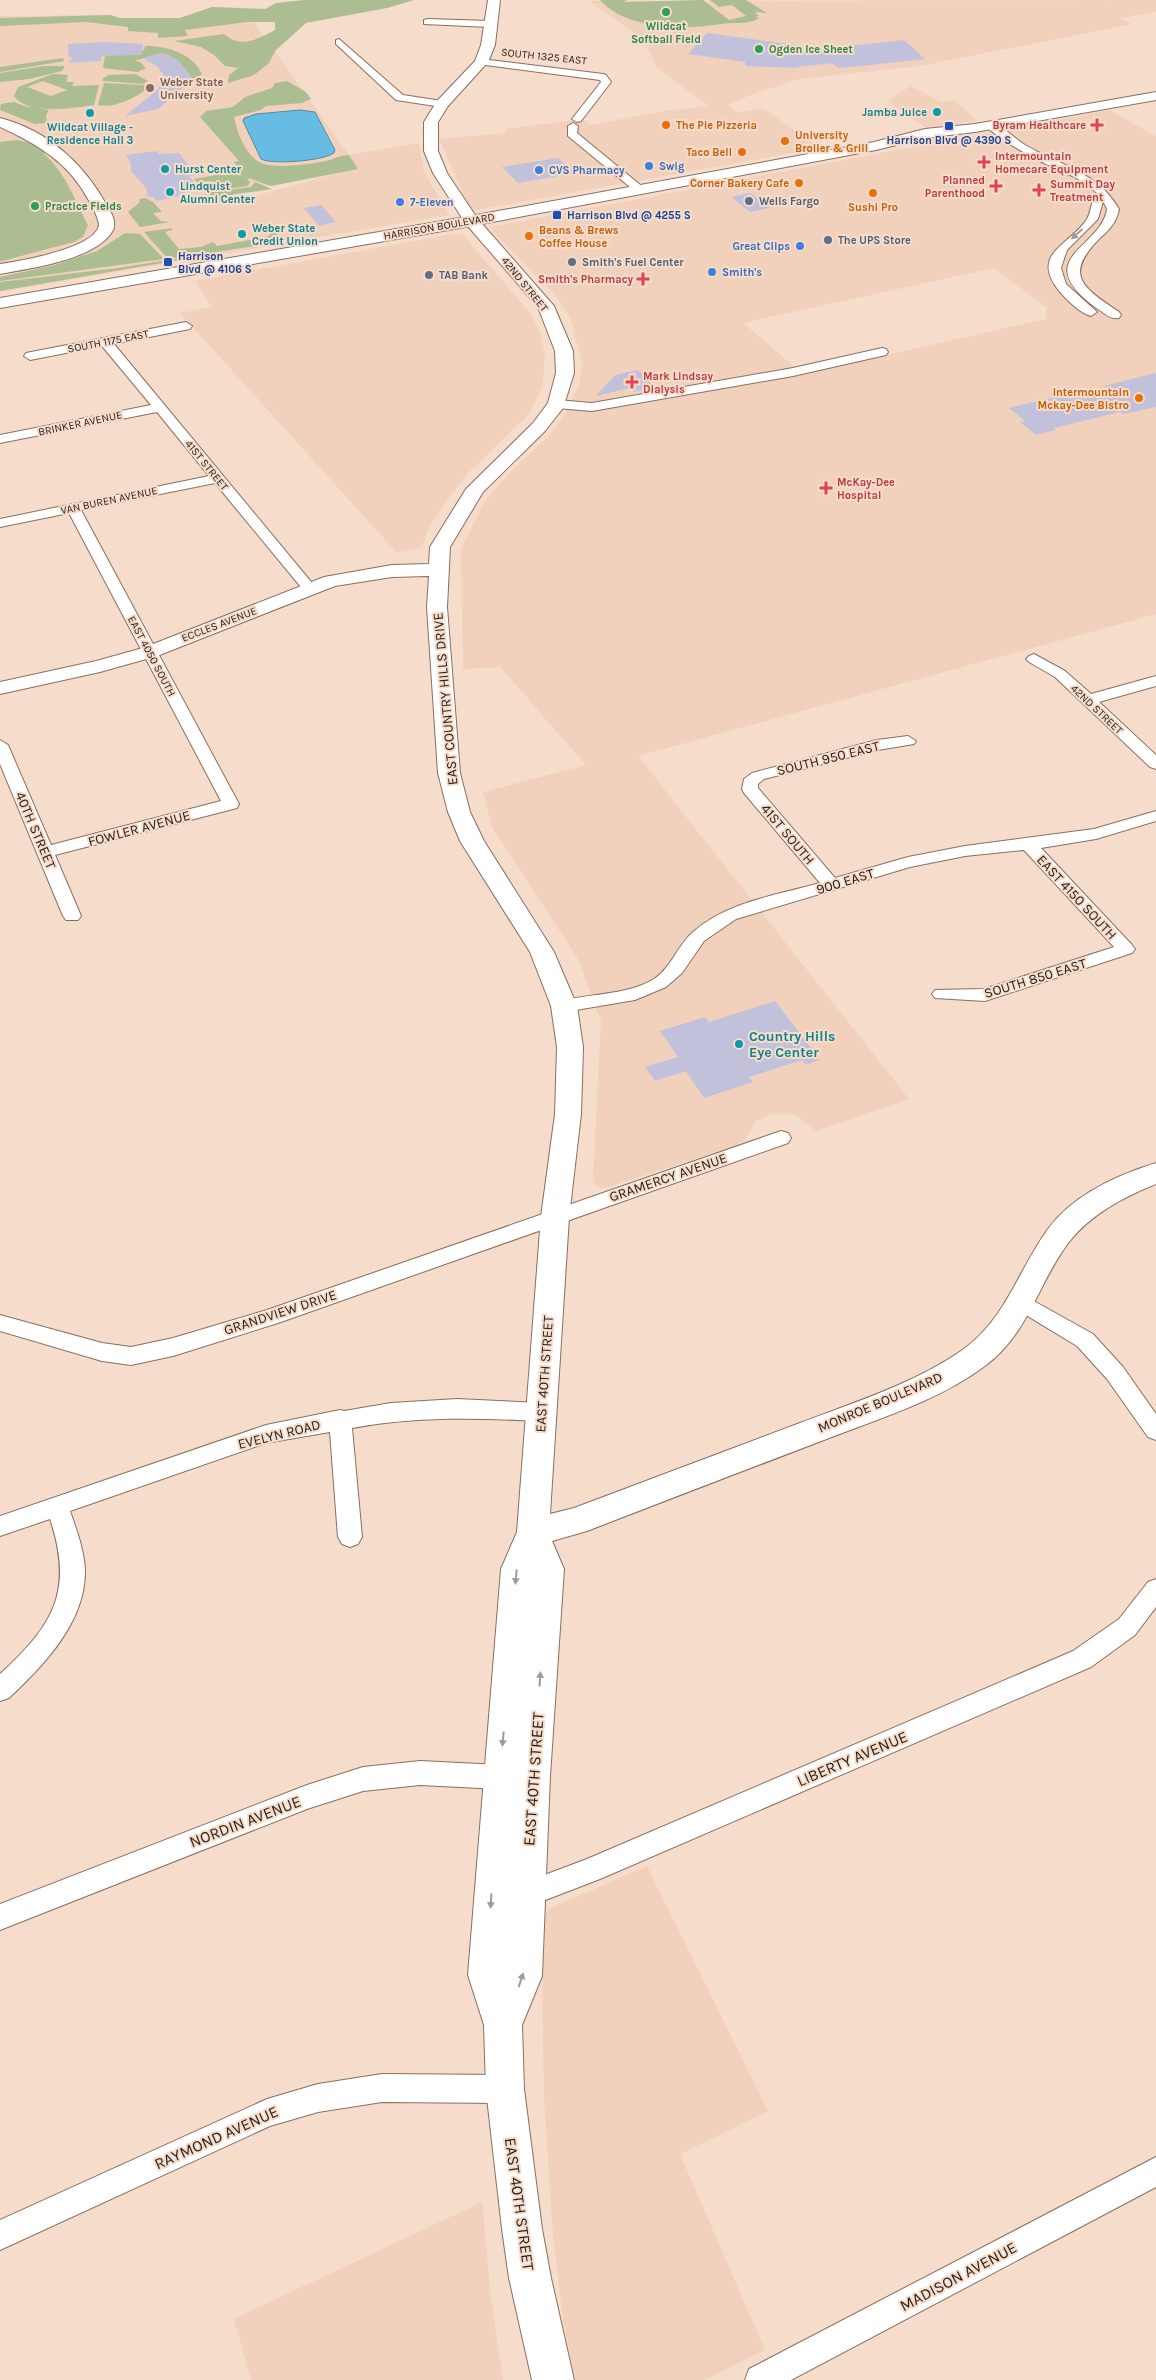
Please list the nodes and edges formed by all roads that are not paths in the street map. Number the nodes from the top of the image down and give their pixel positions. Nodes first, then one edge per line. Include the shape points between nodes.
1 (494, 0) edge
2 (427, 22) dead end
3 (490, 24) junction
4 (339, 42) dead end
5 (481, 62) junction
6 (1156, 96) edge
7 (442, 104) junction
8 (0, 122) edge
9 (990, 125) junction
10 (640, 190) junction
11 (1103, 196) junction
12 (471, 221) junction
13 (0, 269) edge
14 (0, 302) edge
15 (1115, 315) dead end
16 (1099, 318) dead end
17 (186, 326) dead end
18 (106, 341) junction
19 (882, 352) dead end
20 (30, 356) dead end
21 (557, 404) junction
22 (160, 407) junction
23 (0, 439) edge
24 (218, 478) junction
25 (73, 508) junction
26 (0, 523) edge
27 (439, 570) junction
28 (310, 589) junction
29 (150, 652) junction
30 (1034, 659) dead end
31 (1156, 681) edge
32 (0, 688) edge
33 (1088, 700) junction
34 (908, 741) dead end
35 (0, 745) edge
36 (1156, 764) edge
37 (750, 782) joint
38 (232, 804) joint
39 (1156, 816) edge
40 (1028, 844) junction
41 (46, 852) junction
42 (831, 885) junction
43 (72, 916) dead end
44 (1126, 949) joint
45 (941, 994) dead end
46 (564, 1006) junction
47 (781, 1138) dead end
48 (1156, 1173) edge
49 (555, 1217) junction
50 (1023, 1303) junction
51 (0, 1322) edge
52 (541, 1412) junction
53 (340, 1419) junction
54 (1156, 1431) edge
55 (57, 1506) junction
56 (0, 1526) edge
57 (533, 1532) junction
58 (350, 1536) dead end
59 (1156, 1589) edge
60 (0, 1690) edge
61 (500, 1777) junction
62 (527, 1894) junction
63 (0, 1917) edge
64 (503, 2025) junction
65 (505, 2089) junction
66 (1156, 2171) edge
67 (0, 2235) edge
68 (553, 2380) edge
69 (760, 2380) edge

1 - 3 main road
2 - 3 street
3 - 5 main road via 488,45
4 - 7 street via 400,98
5 - 7 main road, 42ND STREET
5 - 10 street, SOUTH 1325 EAST via 603,77 606,82 575,123 572,134
6 - 9 main road, HARRISON BOULEVARD
7 - 12 main road, 42ND STREET via 431,122 432,151 440,173
8 - 13 main road via 46,144 74,165 106,222 106,230 94,241 75,250
9 - 10 main road, HARRISON BOULEVARD via 967,133 900,146 876,146
9 - 11 street via 1033,154 1090,182
10 - 12 main road, HARRISON BOULEVARD
11 - 15 street via 1112,206 1112,215 1104,229 1080,252 1074,263 1074,273 1085,293
11 -> 16 street via 1096,203 1092,220 1062,248 1054,266 1064,290
12 - 14 main road, HARRISON BOULEVARD
12 - 21 main road, 42ND STREET via 546,306 564,352 565,372
17 - 18 street, SOUTH 1175 EAST
18 - 20 street, SOUTH 1175 EAST
18 - 22 street, 41ST STREET
19 - 21 street via 817,368 592,407
21 - 27 main road, EAST COUNTRY HILLS DRIVE via 539,427 474,489 440,547
22 - 23 street, BRINKER AVENUE
22 - 24 street, 41ST STREET
24 - 25 street, VAN BUREN AVENUE
24 - 28 street, 41ST STREET
25 - 26 street, VAN BUREN AVENUE
25 - 29 street, EAST 4050 SOUTH
27 - 28 main road, ECCLES AVENUE via 367,573
27 - 46 main road, EAST COUNTRY HILLS DRIVE via 437,608 449,772 459,812 472,841 542,952
28 - 29 main road, ECCLES AVENUE
29 - 32 main road, ECCLES AVENUE
29 - 38 street, EAST 4050 SOUTH
30 - 33 street, 42ND STREET via 1060,674
31 - 33 street
33 - 36 street, 42ND STREET
34 - 37 street, SOUTH 950 EAST via 877,745 758,776
35 - 41 street, 40TH STREET
37 - 42 street, 41ST SOUTH via 750,789
38 - 41 street, FOWLER AVENUE
39 - 40 street, 900 EAST via 1096,834
40 - 42 street, 900 EAST via 908,862
40 - 44 street, EAST 4150 SOUTH
41 - 43 street, 40TH STREET
42 - 46 street, 900 EAST via 730,915 698,937 676,969 660,983 636,994
44 - 45 street, SOUTH 850 EAST via 985,995
46 - 49 main road, EAST COUNTRY HILLS DRIVE via 570,1047 568,1114
47 - 49 street, GRAMERCY AVENUE
48 - 50 main road, MONROE BOULEVARD via 1099,1199 1074,1219 1050,1247
49 - 51 street, GRANDVIEW DRIVE via 271,1317 173,1347 131,1356 102,1352
49 - 52 main road, EAST 40TH STREET
50 - 54 street via 1084,1340 1115,1373
50 - 57 main road, MONROE BOULEVARD via 998,1336 976,1357 939,1379 576,1522
52 - 53 street, EVELYN ROAD via 457,1408
52 - 57 main road, EAST 40TH STREET
53 - 55 street, EVELYN ROAD via 266,1434
53 - 58 street
55 - 56 street, EVELYN ROAD
55 - 60 street via 71,1551 70,1592 64,1612 43,1648
57 -> 61 main road, EAST 40TH STREET via 516,1569
62 -> 57 main road, EAST 40TH STREET via 548,1569
59 - 62 street, LIBERTY AVENUE via 1127,1627 1082,1659 591,1870
61 - 63 street, NORDIN AVENUE via 420,1772 363,1779 307,1797
61 -> 64 main road, EAST 40TH STREET via 488,1975
64 -> 62 main road, EAST 40TH STREET via 524,1976
64 - 65 main road, EAST 40TH STREET
65 - 67 street, RAYMOND AVENUE via 382,2088 318,2098 267,2113
65 - 68 main road, EAST 40TH STREET via 528,2268
66 - 69 street, MADISON AVENUE

